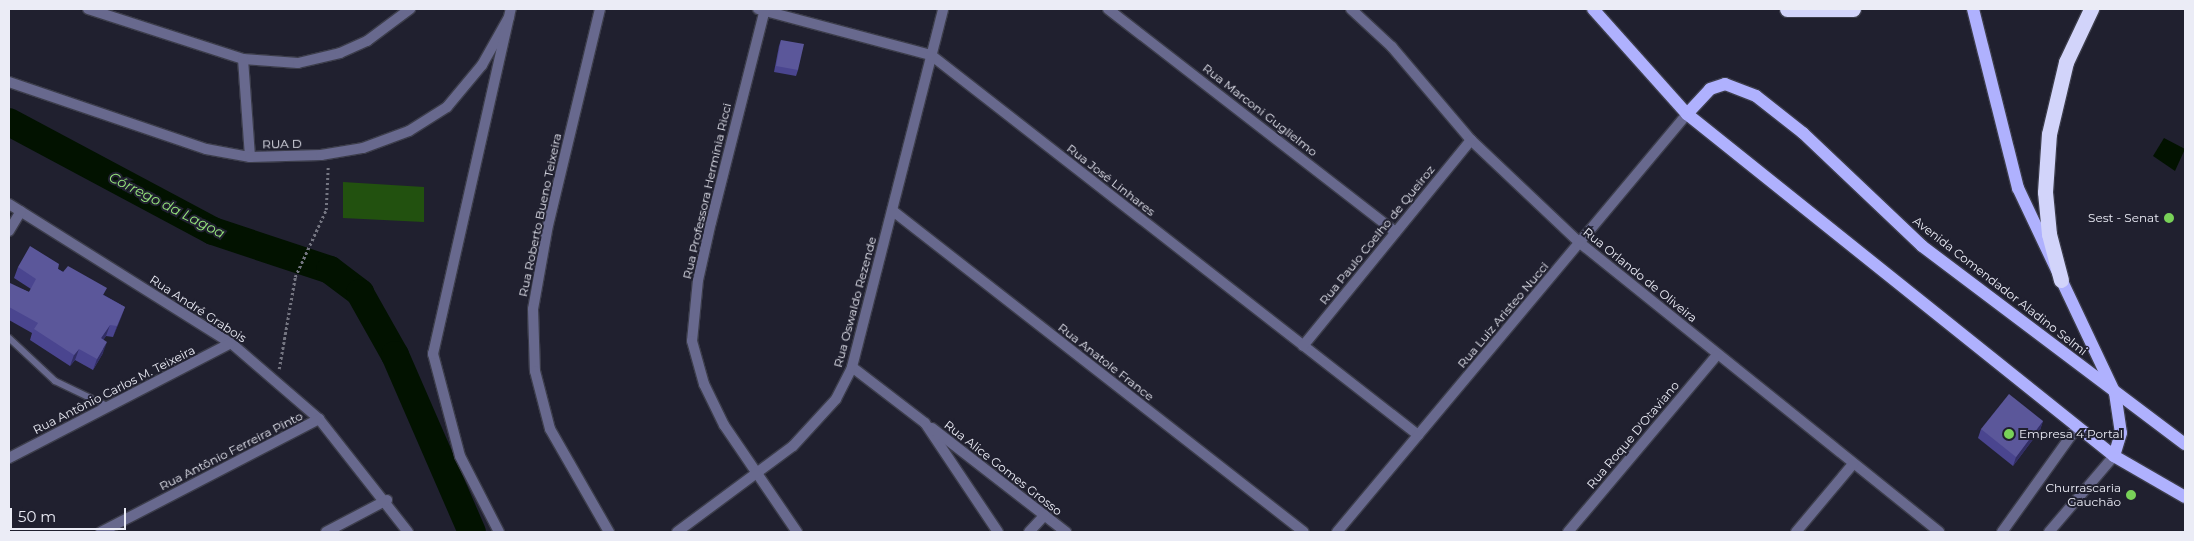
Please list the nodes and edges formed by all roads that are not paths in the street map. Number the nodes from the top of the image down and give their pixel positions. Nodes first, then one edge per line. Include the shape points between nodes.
1 (88, 9) edge
2 (410, 9) edge
3 (600, 9) edge
4 (762, 9) edge
5 (943, 9) edge
6 (1108, 9) edge
7 (1351, 9) edge
8 (1593, 9) edge
9 (1787, 9) edge
10 (1853, 9) edge
11 (1973, 9) edge
12 (2091, 9) edge
13 (510, 13) edge
14 (931, 55) junction
15 (242, 59) junction
16 (9, 82) edge
17 (1687, 114) junction
18 (1471, 140) junction
19 (250, 156) junction
20 (9, 204) edge
21 (893, 210) junction
22 (21, 211) junction
23 (9, 230) edge
24 (1396, 232) junction
25 (1580, 243) junction
26 (2061, 280) junction
27 (9, 338) edge
28 (231, 343) junction
29 (1303, 346) junction
30 (1717, 355) junction
31 (852, 367) junction
32 (2115, 393) junction
33 (111, 407) junction
34 (319, 420) junction
35 (925, 423) junction
36 (2078, 426) junction
37 (1418, 435) junction
38 (2185, 444) edge
39 (2114, 456) junction
40 (9, 458) edge
41 (1853, 464) junction
42 (758, 471) junction
43 (2181, 495) edge
44 (387, 500) junction
45 (2185, 503) edge
46 (1045, 515) junction
47 (101, 532) edge
48 (326, 532) edge
49 (408, 532) edge
50 (499, 532) edge
51 (609, 532) edge
52 (677, 532) edge
53 (797, 532) edge
54 (998, 532) edge
55 (1029, 532) edge
56 (1066, 532) edge
57 (1304, 532) edge
58 (1337, 532) edge
59 (1568, 532) edge
60 (1796, 532) edge
61 (1939, 532) edge
62 (2002, 532) edge
63 (2049, 532) edge

1 - 15 street
2 - 15 street via 368,41 340,53 298,63
3 - 51 street, Rua Roberto Bueno Teixeira via 548,225 533,309 535,371 550,428
4 - 14 street, Rua José Linhares
4 - 42 street, Rua Professora Hermínia Ricci via 710,222 698,280 692,341 704,384 724,425
5 - 14 street, Rua Oswaldo Rezende
6 - 24 street, Rua Marconi Guglielmo
7 - 18 street, Rua Orlando de Oliveira via 1392,47
8 - 17 main road
9 - 10 highway
11 - 26 main road via 2018,188
12 - 26 highway via 2066,62 2049,134 2046,201
13 - 19 street, RUA D via 482,65 448,108 409,131 329,154
13 - 50 street via 433,354 460,456
14 - 21 street, Rua Oswaldo Rezende
14 - 29 street, Rua José Linhares
15 - 19 street
16 - 19 street, RUA D via 163,137
17 - 25 street, Rua Luiz Aristeo Nucci
17 - 32 main road, Avenida Comendador Aladino Selmi via 1710,89 1725,84 1756,96 1803,133 1922,246
17 - 36 main road
18 - 24 street, Rua Paulo Coelho de Queiroz
18 - 25 street, Rua Orlando de Oliveira
20 - 22 street, Rua André Grabois
21 - 31 street, Rua Oswaldo Rezende
21 - 57 street, Rua Anatole France
22 - 23 street
22 - 28 street, Rua André Grabois
24 - 29 street, Rua Paulo Coelho de Queiroz
25 - 30 street, Rua Orlando de Oliveira
25 - 37 street, Rua Luiz Aristeo Nucci
26 - 32 main road
27 - 33 lane via 55,381
28 - 33 street, Rua Antônio Carlos M. Teixeira
28 - 34 street, Rua André Grabois
29 - 37 street, Rua José Linhares
30 - 41 street, Rua Orlando de Oliveira
30 - 59 street, Rua Roque D'Otaviano
31 - 35 street, Rua Alice Gomes Grosso
31 - 42 street, Rua Oswaldo Rezende via 816,423
32 - 38 main road, Avenida Comendador Aladino Selmi
32 - 39 main road via 2121,432
33 - 40 street, Rua Antônio Carlos M. Teixeira
34 - 44 street, Rua André Grabois
34 - 47 street, Rua Antônio Ferreira Pinto
35 - 46 street, Rua Alice Gomes Grosso
35 - 54 street
36 - 39 main road
36 - 62 street
37 - 58 street, Rua Luiz Aristeo Nucci
39 - 43 main road
39 - 63 street
41 - 60 street
41 - 61 street, Rua Orlando de Oliveira
42 - 52 street, Rua Oswaldo Rezende
42 - 53 street, Rua Professora Hermínia Ricci
43 - 45 street
44 - 48 street
44 - 49 street, Rua André Grabois
46 - 55 street
46 - 56 street, Rua Alice Gomes Grosso

